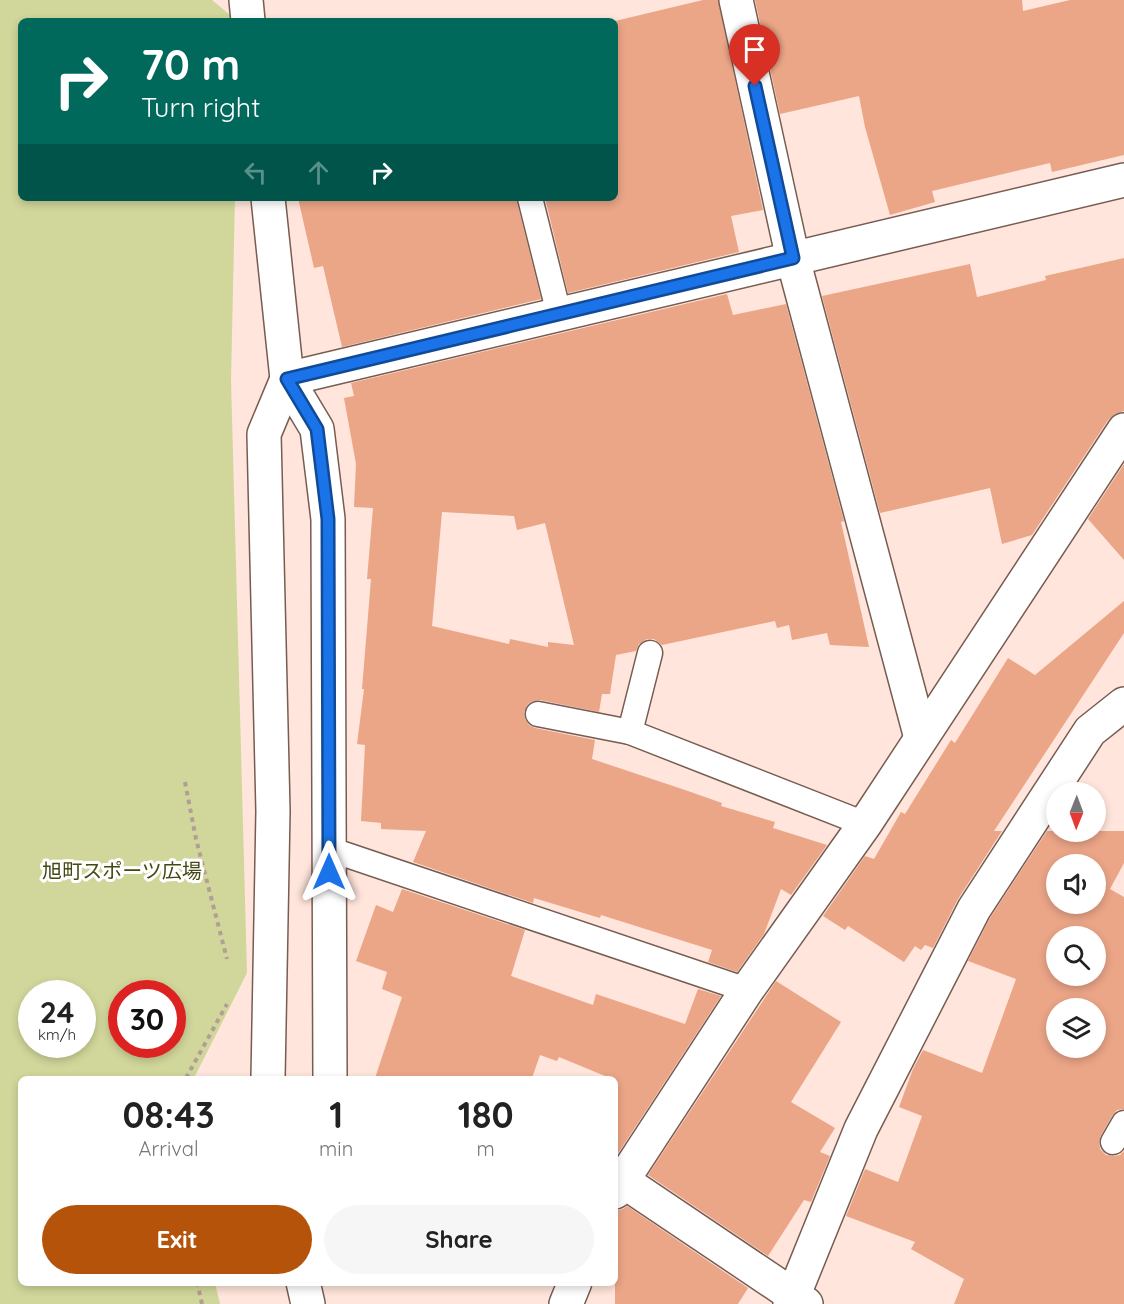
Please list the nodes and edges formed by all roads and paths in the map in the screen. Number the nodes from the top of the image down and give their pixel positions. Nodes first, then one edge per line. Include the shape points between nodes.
1 (246, 0) edge
2 (736, 0) edge
3 (248, 18) edge
4 (1124, 180) edge
5 (268, 201) edge
6 (531, 201) edge
7 (793, 258) junction
8 (559, 314) junction
9 (287, 379) junction
10 (1124, 430) edge
11 (650, 653) dead end
12 (1124, 704) edge
13 (538, 714) dead end
14 (630, 732) junction
15 (921, 738) junction
16 (185, 782) dead end
17 (864, 824) junction
18 (329, 849) junction
19 (228, 963) dead end
20 (269, 988) junction
21 (747, 990) junction
22 (187, 1076) edge
23 (268, 1076) edge
24 (330, 1076) edge
25 (619, 1186) edge
26 (198, 1286) edge
27 (304, 1286) edge
28 (573, 1286) edge
29 (797, 1301) edge
30 (202, 1304) edge
31 (309, 1304) edge
32 (566, 1304) edge

1 - 3 street
2 - 7 street
4 - 7 street
5 - 9 street
6 - 8 lane
7 - 8 street
7 - 15 street
8 - 9 street
9 - 18 street via 317,429 328,519
9 - 20 street via 264,434 273,812
10 - 15 street
11 - 14 lane
12 - 29 street via 1090,731 974,909 861,1129
13 - 14 lane
14 - 17 lane
15 - 17 street
16 - 19 path
17 - 21 street
18 - 21 lane
18 - 24 street
20 - 22 path via 236,991
20 - 23 street
21 - 25 street
25 - 29 street
26 - 30 path
27 - 31 street
28 - 32 street

